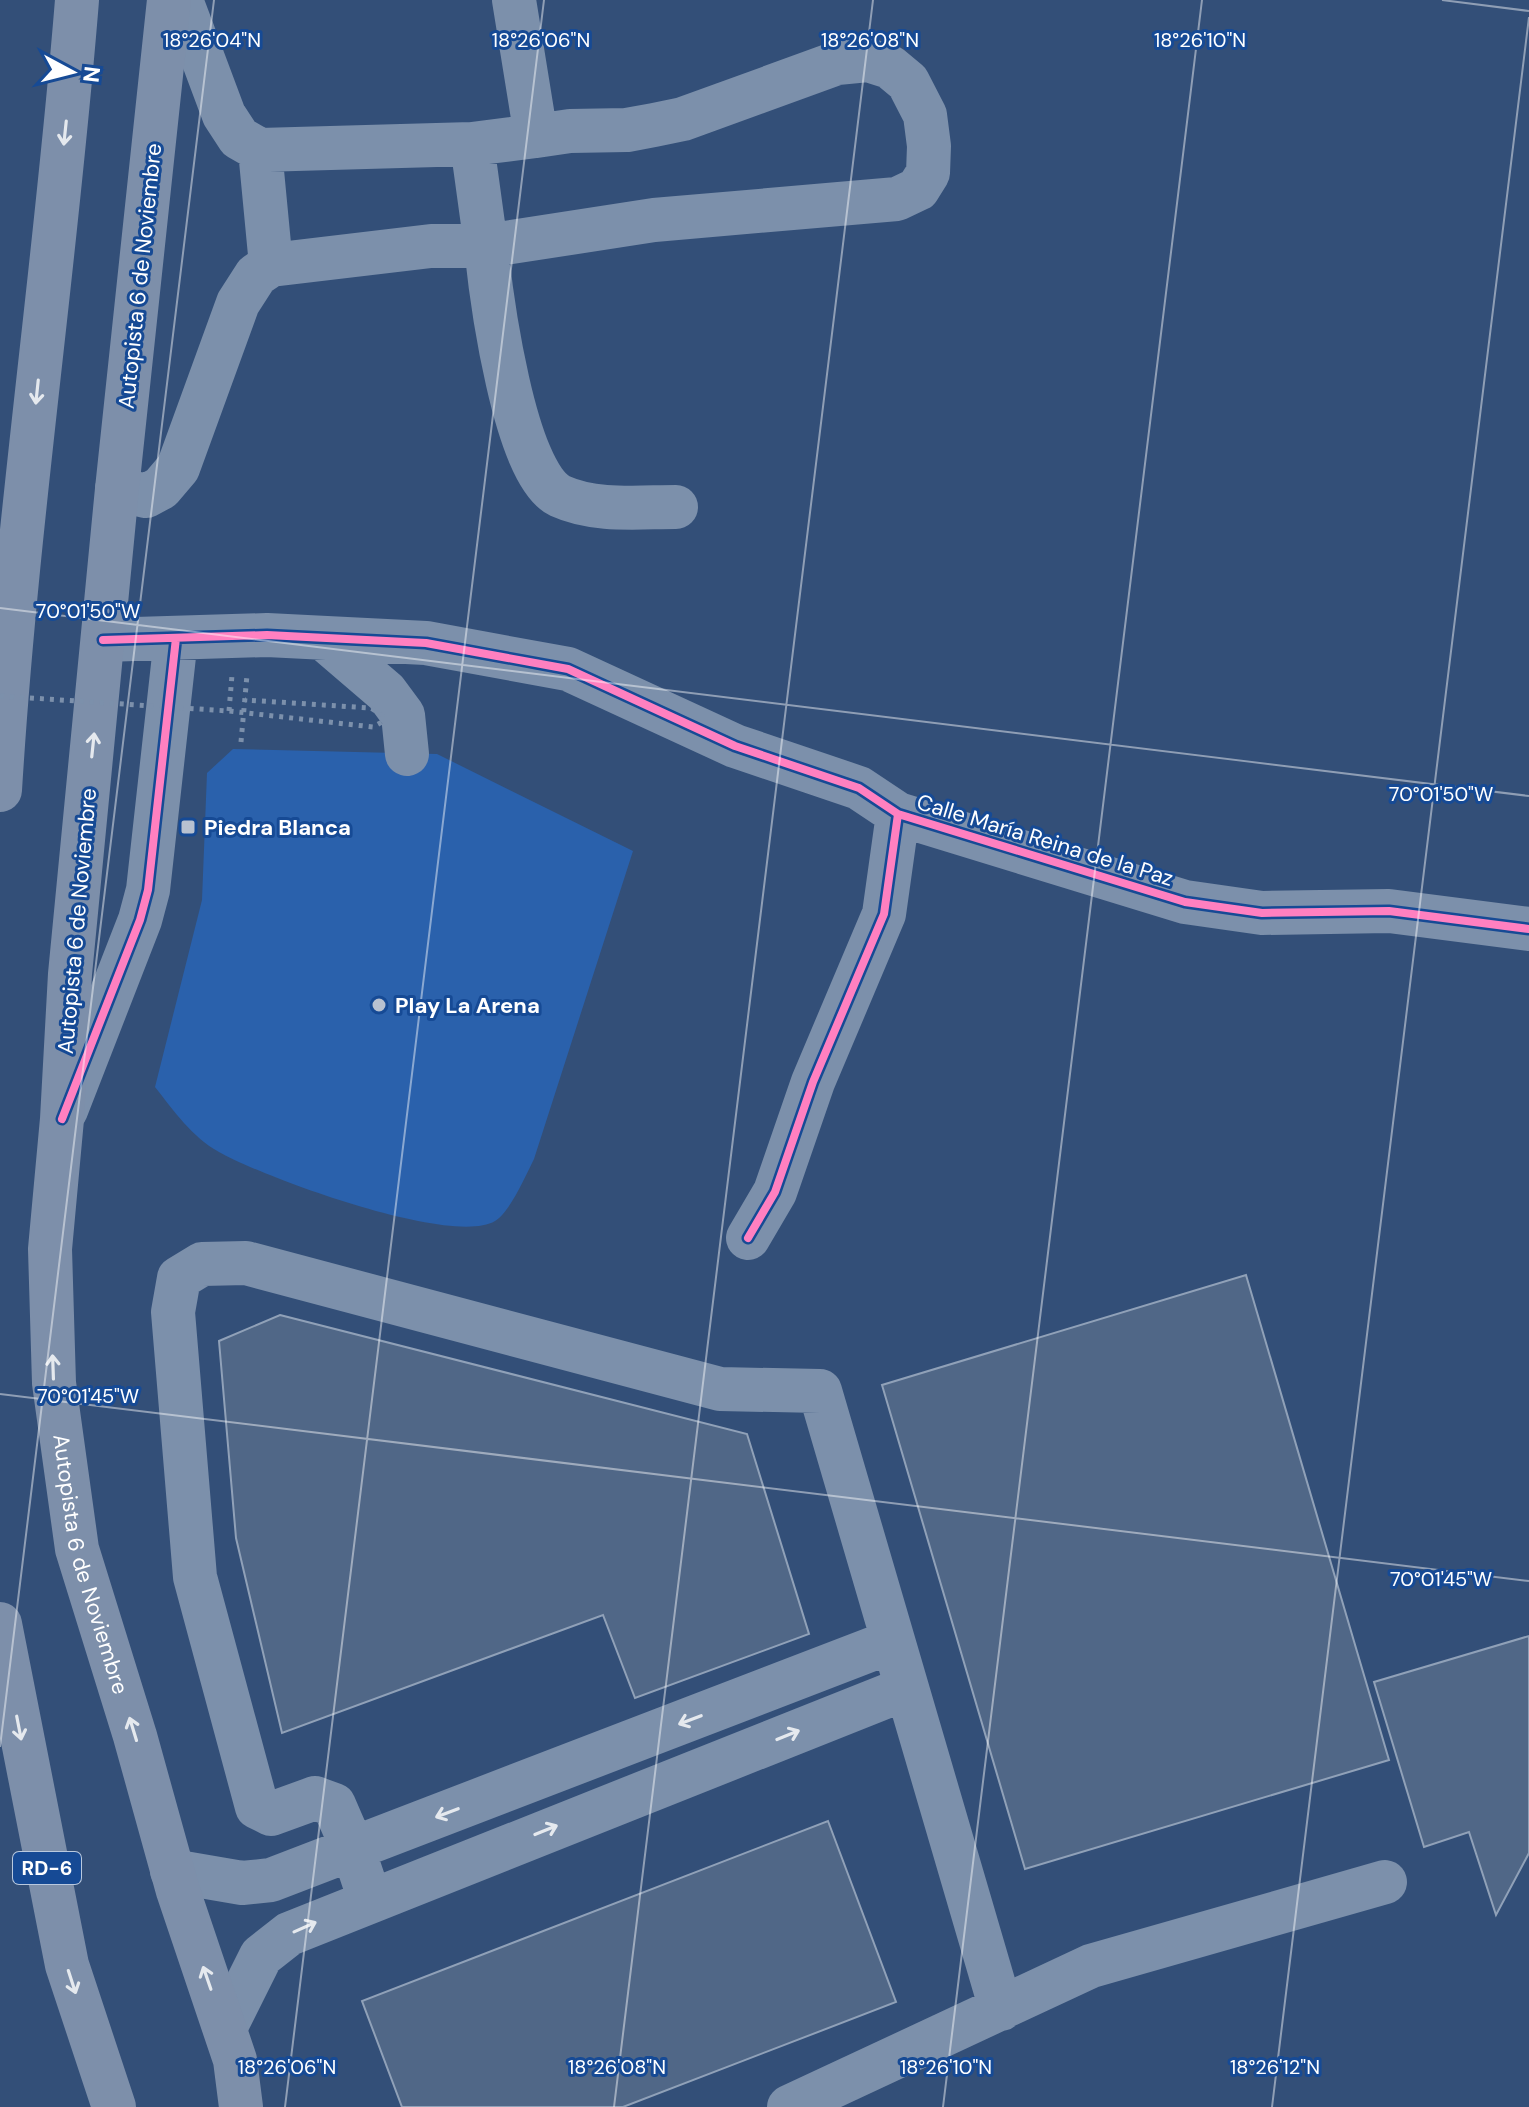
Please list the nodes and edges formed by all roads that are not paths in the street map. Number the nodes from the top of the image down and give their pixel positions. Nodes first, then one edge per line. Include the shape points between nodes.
1 (77, 0) edge
2 (169, 0) edge
3 (181, 0) edge
4 (514, 0) edge
5 (536, 136) junction
6 (472, 144) junction
7 (260, 150) junction
8 (486, 246) junction
9 (271, 265) junction
10 (117, 489) junction
11 (12, 505) edge
12 (676, 507) dead end
13 (176, 638) junction
14 (323, 638) junction
15 (103, 640) junction
16 (407, 754) dead end
17 (0, 790) edge
18 (898, 814) junction
19 (1529, 929) edge
20 (62, 1119) junction
21 (748, 1238) dead end
22 (0, 1624) edge
23 (893, 1641) junction
24 (907, 1688) junction
25 (353, 1849) junction
26 (172, 1871) junction
27 (1385, 1882) dead end
28 (370, 1900) junction
29 (1001, 2009) junction
30 (225, 2028) junction
31 (114, 2107) edge
32 (241, 2107) edge
33 (789, 2107) edge

1 -> 11 highway via 67,118
2 - 10 highway, Autopista 6 de Noviembre
3 - 7 street via 224,115 239,138
4 - 5 street
5 - 6 street
5 - 8 street via 627,130 683,119 837,63 868,60 890,67 908,82 925,115 928,173 918,189 897,199 654,220
6 - 7 street
6 - 8 street
7 - 9 street
8 - 9 street via 431,246
8 - 12 street via 497,338 530,456 542,479 556,494 595,506
9 - 10 street via 256,275 238,303 178,468 146,496
10 - 15 highway, Autopista 6 de Noviembre
11 - 17 highway
13 - 14 street, Calle María Reina de la Paz
13 - 15 street, Calle María Reina de la Paz
13 - 20 street via 148,890
14 - 16 street via 386,692 403,715
14 - 18 street, Calle María Reina de la Paz via 426,643 568,669 735,746 859,788
20 -> 15 highway, Autopista 6 de Noviembre via 70,974
18 - 19 street, Calle María Reina de la Paz via 1185,902 1262,913 1389,911
18 - 21 street via 884,914 813,1082 775,1192
26 -> 20 highway, Autopista 6 de Noviembre via 77,1549 54,1383 50,1249
22 -> 31 highway, RD-6 via 67,1965
23 - 24 street
23 -> 25 street
23 - 25 street via 820,1391 720,1389 246,1263 202,1264 179,1278 173,1312 195,1577 257,1807 271,1814 315,1798 334,1805
28 -> 24 street
24 - 29 street
25 - 26 street via 271,1880 242,1883
25 - 28 street
30 -> 26 highway, Autopista 6 de Noviembre
27 - 29 street via 1091,1966
30 -> 28 street via 261,1956 289,1934
29 - 33 street
30 - 32 highway, Autopista 6 de Noviembre

